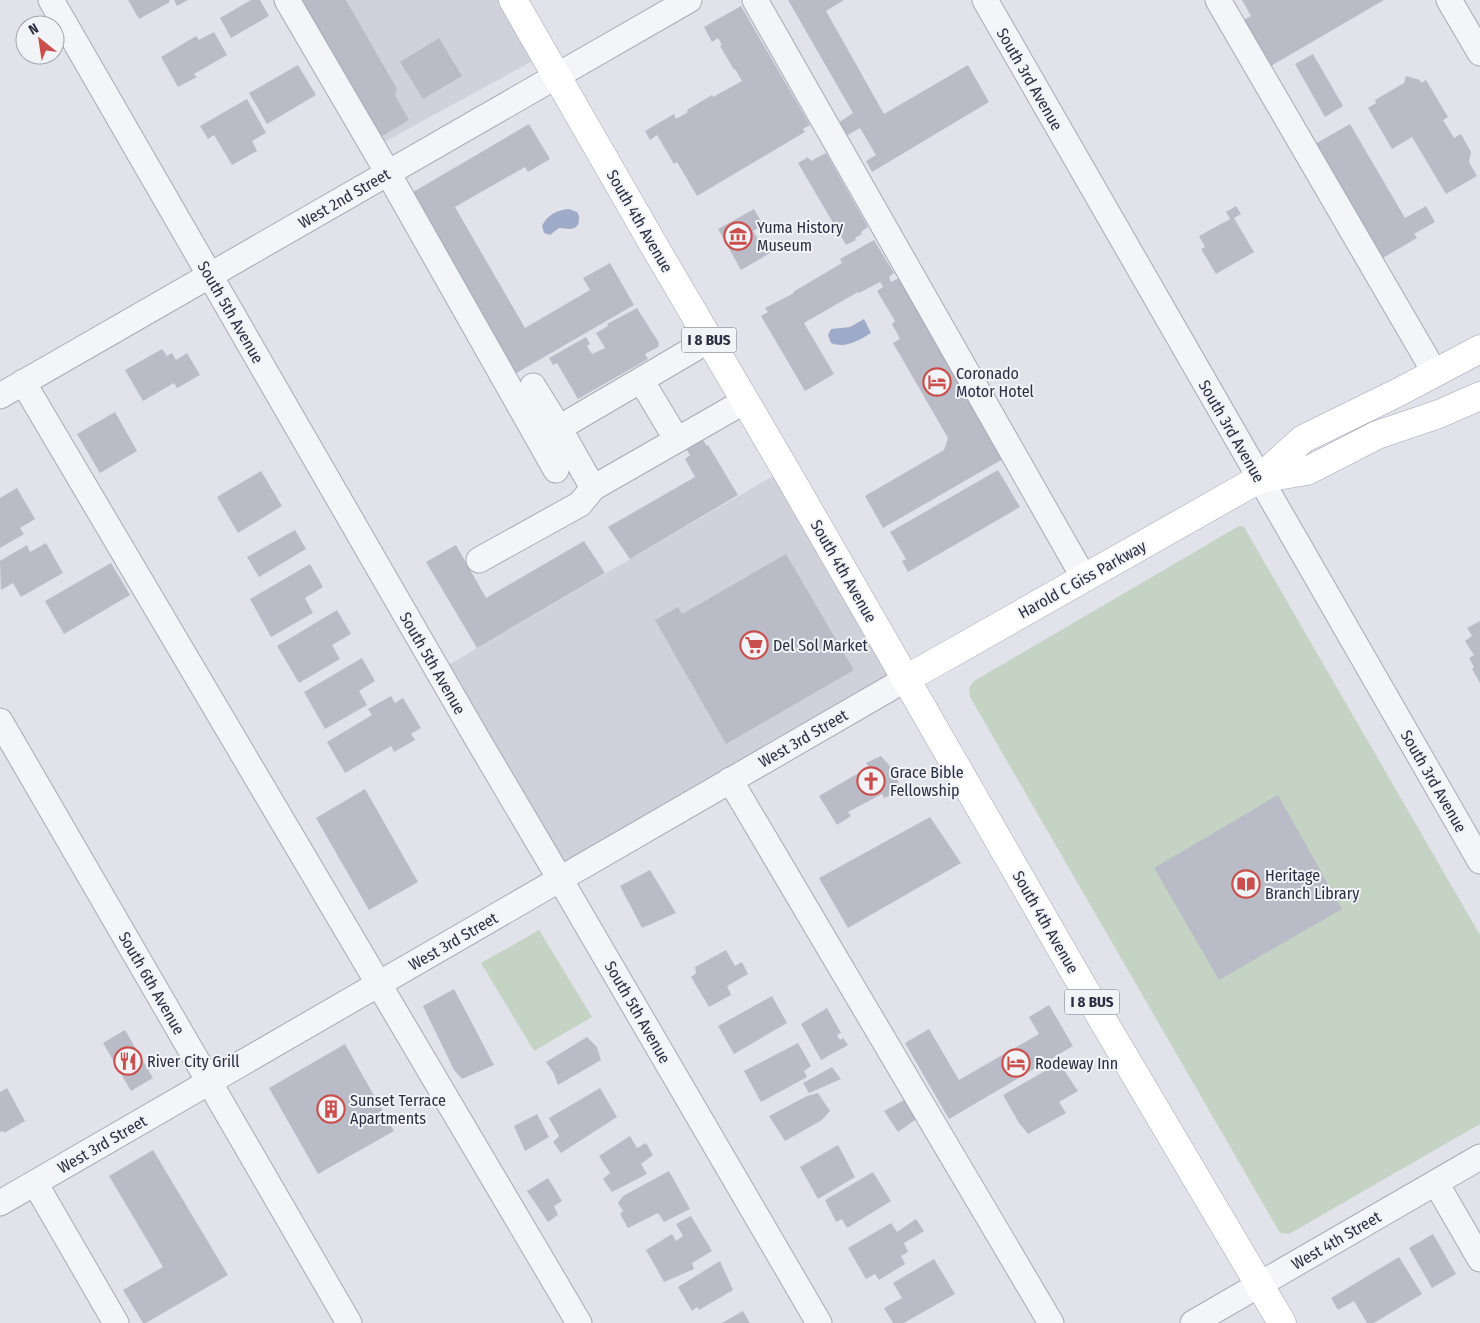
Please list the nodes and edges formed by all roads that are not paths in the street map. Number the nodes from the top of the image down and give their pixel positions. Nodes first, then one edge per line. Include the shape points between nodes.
1 (51, 0) edge
2 (287, 0) edge
3 (513, 0) edge
4 (689, 0) edge
5 (755, 0) edge
6 (1218, 0) edge
7 (1449, 0) edge
8 (986, 1) edge
9 (1480, 53) edge
10 (556, 76) junction
11 (388, 173) junction
12 (210, 275) junction
13 (709, 340) junction
14 (1480, 349) edge
15 (1435, 373) junction
16 (641, 380) junction
17 (23, 382) junction
18 (533, 386) dead end
19 (0, 396) edge
20 (1480, 396) edge
21 (745, 401) junction
22 (559, 428) junction
23 (677, 440) junction
24 (556, 470) dead end
25 (1259, 479) junction
26 (593, 488) junction
27 (479, 560) dead end
28 (1084, 578) junction
29 (906, 679) junction
30 (0, 721) edge
31 (730, 780) junction
32 (1480, 861) edge
33 (560, 879) junction
34 (379, 984) junction
35 (209, 1082) junction
36 (1480, 1157) edge
37 (35, 1183) junction
38 (1436, 1183) junction
39 (0, 1203) edge
40 (1480, 1259) edge
41 (1260, 1284) junction
42 (116, 1323) edge
43 (348, 1323) edge
44 (579, 1323) edge
45 (819, 1323) edge
46 (1051, 1323) edge
47 (1193, 1323) edge
48 (1282, 1323) edge

1 - 12 street, South 5th Avenue
2 - 11 street
3 - 10 main road, South 4th Avenue / I 8 BUS
4 - 10 street, West 2nd Street
5 - 28 street
6 - 15 street
7 - 9 street
8 - 25 street, South 3rd Avenue
10 - 11 street, West 2nd Street
10 - 13 main road, South 4th Avenue / I 8 BUS
11 - 12 street, West 2nd Street
11 - 24 street
12 - 17 street, West 2nd Street
12 - 33 street, South 5th Avenue
13 - 16 street
13 - 21 main road, South 4th Avenue / I 8 BUS
14 - 15 main road, Harold C Giss Parkway
15 - 25 main road, Harold C Giss Parkway via 1303,439
16 - 22 street
16 - 23 street
17 - 19 street, West 2nd Street
17 - 34 street
18 - 22 street
20 - 25 main road, Harold C Giss Parkway via 1377,435 1307,470
21 - 23 street
21 - 29 main road, South 4th Avenue / I 8 BUS
22 - 26 street
23 - 26 street
25 - 28 main road, Harold C Giss Parkway
25 - 32 street, South 3rd Avenue
26 - 27 street via 580,504
28 - 29 main road, Harold C Giss Parkway
29 - 31 street, West 3rd Street
29 - 41 main road, South 4th Avenue / I 8 BUS via 1074,972
30 - 35 street, South 6th Avenue
31 - 33 street, West 3rd Street
31 - 46 street
33 - 34 street, West 3rd Street
33 - 45 street, South 5th Avenue
34 - 35 street, West 3rd Street
34 - 44 street
35 - 37 street, West 3rd Street
35 - 43 street, South 6th Avenue
36 - 38 street, West 4th Street
37 - 39 street, West 3rd Street
37 - 42 street
38 - 40 street
38 - 41 street, West 4th Street
41 - 47 street, West 4th Street
41 - 48 main road, South 4th Avenue / I 8 BUS

